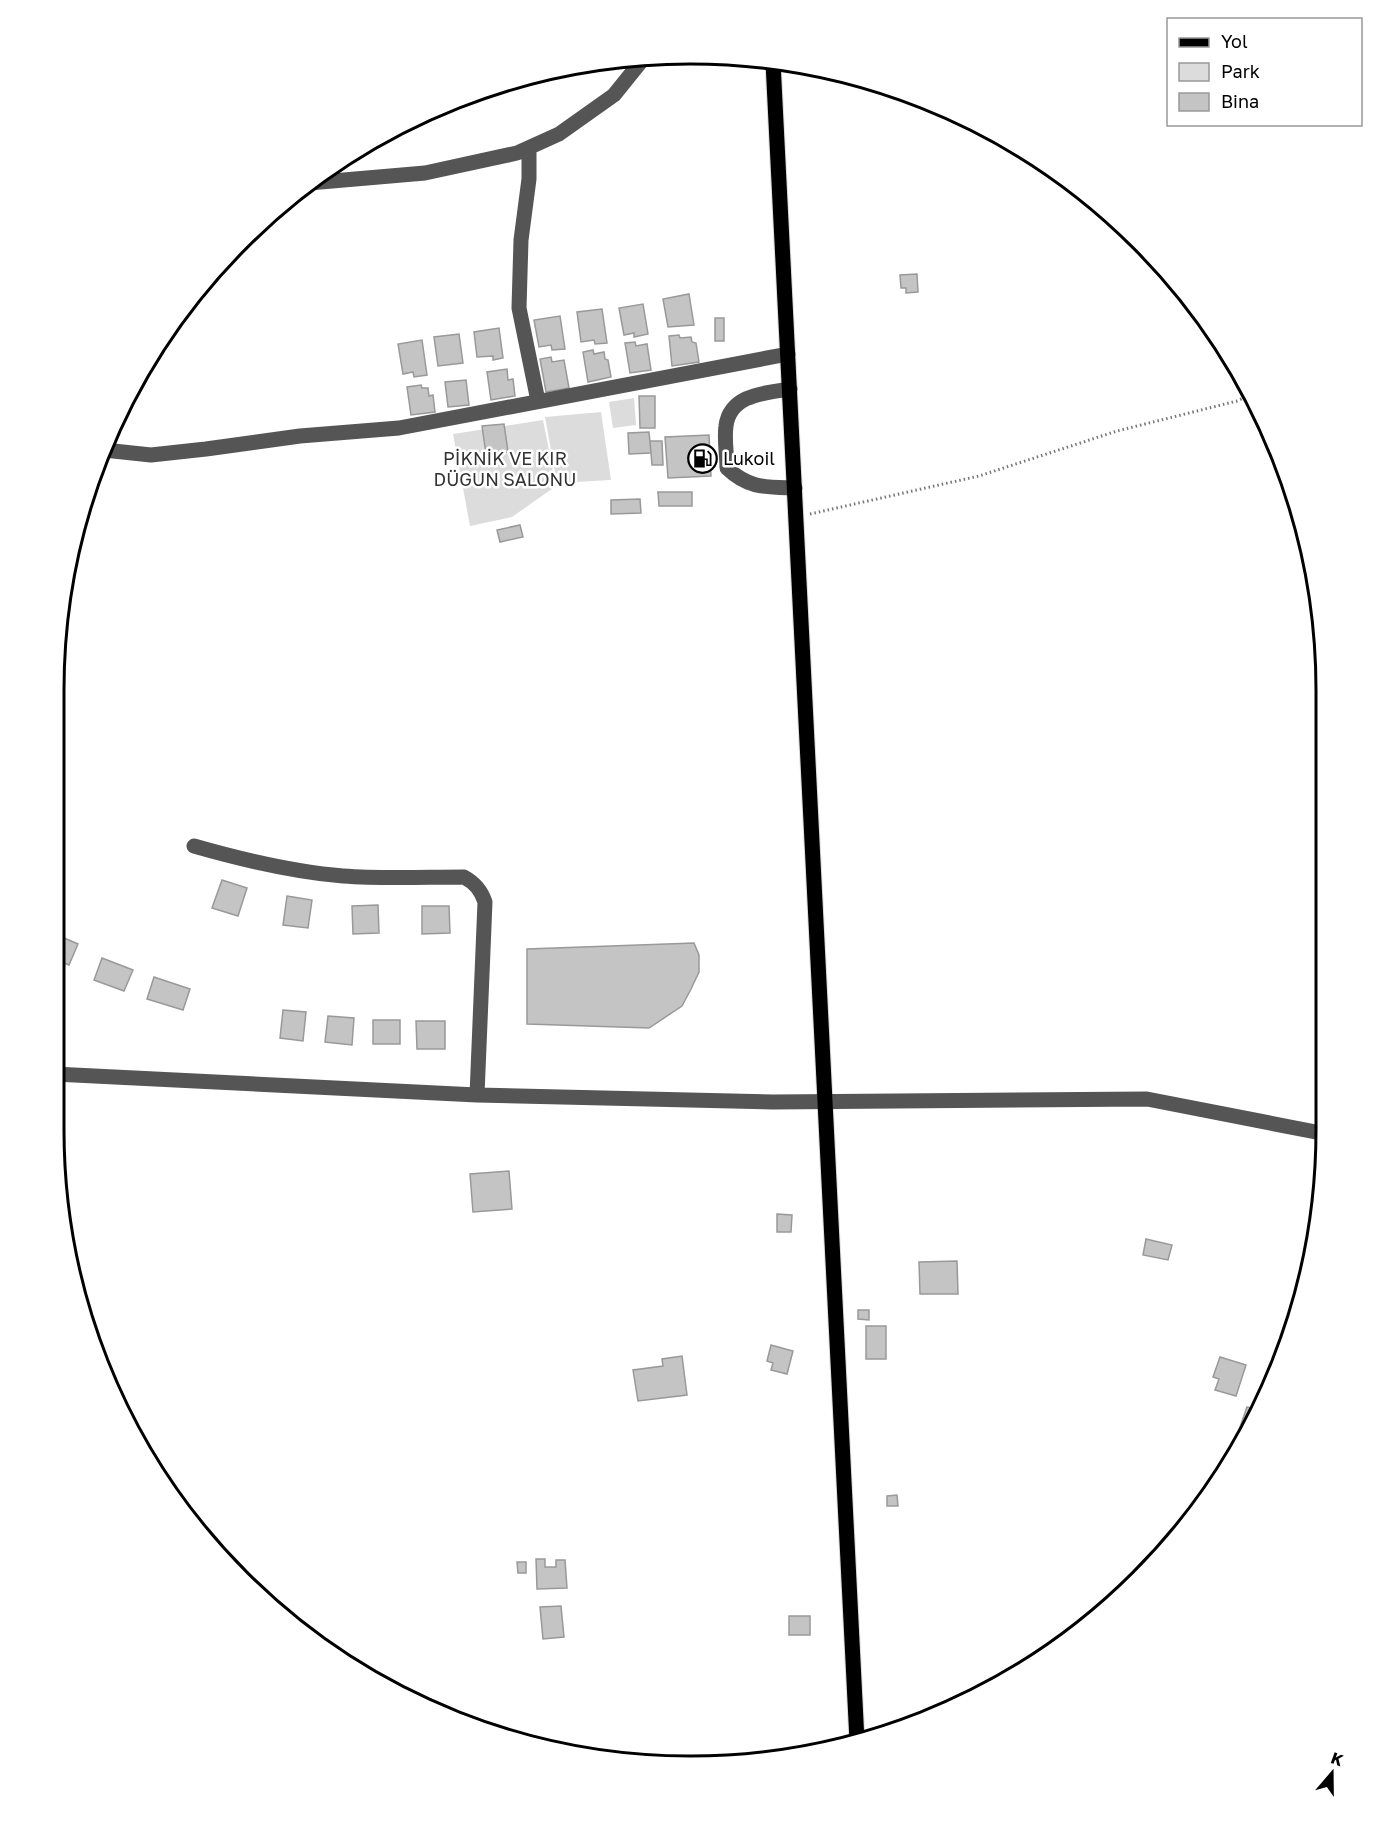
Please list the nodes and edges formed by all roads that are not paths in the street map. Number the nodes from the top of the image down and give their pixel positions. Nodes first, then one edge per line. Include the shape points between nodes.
1 (636, 67) edge
2 (773, 70) edge
3 (529, 148) junction
4 (326, 182) edge
5 (788, 354) junction
6 (790, 389) junction
7 (538, 401) junction
8 (112, 451) edge
9 (795, 488) junction
10 (194, 846) dead end
11 (64, 1074) edge
12 (477, 1095) junction
13 (826, 1102) junction
14 (1316, 1133) edge
15 (857, 1734) edge

1 - 3 street via 614,95 558,134
2 - 5 main road
3 - 4 street via 425,173
3 - 7 street via 519,308
5 - 6 main road
5 - 7 street
6 - 9 main road
6 - 9 street via 753,395 732,410 725,426 727,468 743,481 759,487
7 - 8 street via 399,428 151,455
9 - 13 main road
10 - 12 street via 302,871 384,878 464,877 476,886 485,902
11 - 12 street
12 - 13 street
13 - 14 street via 1147,1100
13 - 15 main road

